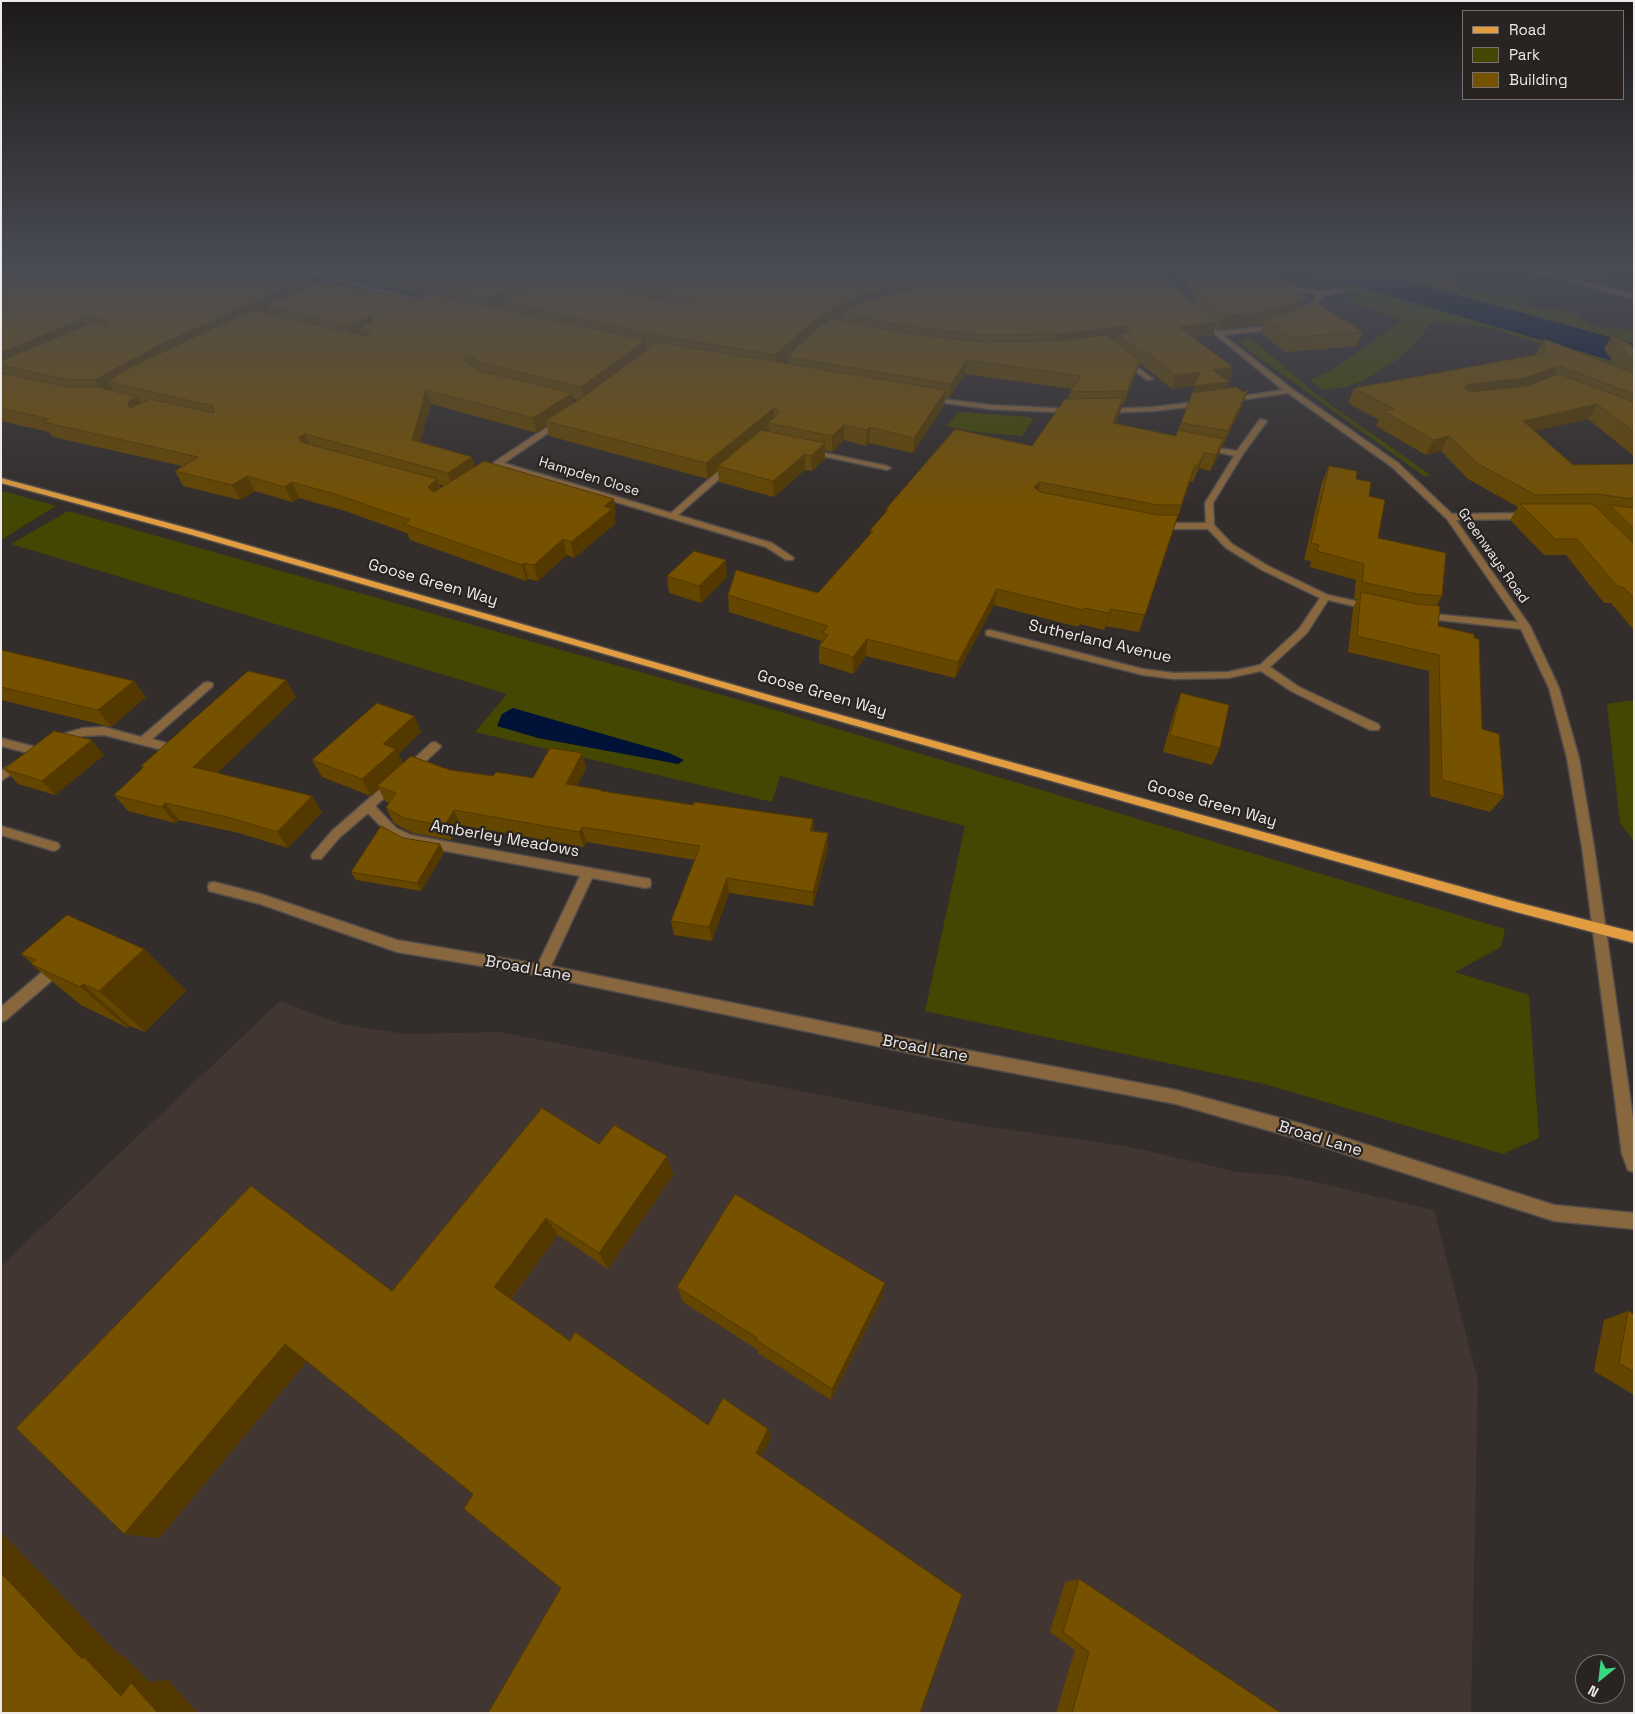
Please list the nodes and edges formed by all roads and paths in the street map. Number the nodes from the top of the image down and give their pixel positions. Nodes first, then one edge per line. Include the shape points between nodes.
1 (1241, 351) edge
2 (1121, 358) edge
3 (1136, 370) junction
4 (1124, 371) edge
5 (1149, 379) dead end
6 (1290, 391) junction
7 (921, 398) edge
8 (1225, 401) edge
9 (1208, 403) edge
10 (1079, 411) edge
11 (1098, 411) edge
12 (569, 416) edge
13 (1263, 421) dead end
14 (1201, 447) edge
15 (799, 448) edge
16 (1239, 454) junction
17 (738, 459) edge
18 (498, 464) junction
19 (887, 468) dead end
20 (483, 474) edge
21 (1, 480) edge
22 (1539, 515) edge
23 (672, 516) junction
24 (1450, 517) junction
25 (1144, 524) edge
26 (1210, 526) junction
27 (789, 558) dead end
28 (1325, 597) junction
29 (1380, 609) edge
30 (1418, 616) edge
31 (1525, 626) junction
32 (990, 633) dead end
33 (1263, 667) junction
34 (208, 685) dead end
35 (1374, 727) dead end
36 (143, 741) junction
37 (1, 742) edge
38 (435, 746) dead end
39 (166, 747) edge
40 (35, 751) junction
41 (1, 778) edge
42 (369, 806) junction
43 (1, 830) edge
44 (54, 846) dead end
45 (317, 856) dead end
46 (588, 872) junction
47 (645, 883) dead end
48 (214, 886) dead end
49 (1599, 929) junction
50 (1634, 938) edge
51 (67, 959) edge
52 (542, 970) junction
53 (1, 1016) edge
54 (1634, 1164) edge
55 (1634, 1221) edge

1 - 6 street, Greenways Road
2 - 3 street
3 - 4 street
3 - 5 street
6 - 8 street
6 - 24 street, Greenways Road via 1394,465
7 - 10 street via 990,407
9 - 11 street
12 - 18 street, Hampden Close
13 - 16 street
14 - 16 street
15 - 19 street
16 - 26 street via 1209,503
17 - 23 street
18 - 20 street, Hampden Close
18 - 23 street, Hampden Close
21 - 49 main road, Goose Green Way
22 - 24 street
23 - 27 street, Hampden Close via 769,546
24 - 31 street, Greenways Road
25 - 26 street
26 - 28 street via 1228,546
28 - 29 street
28 - 33 street, Sutherland Avenue via 1303,631
30 - 31 street
31 - 49 street, Greenways Road via 1554,688 1573,758
32 - 33 street, Sutherland Avenue via 1142,672 1174,676 1228,675
33 - 35 street via 1295,689
34 - 36 street
36 - 39 street
36 - 40 street via 104,731 83,732
37 - 40 street
38 - 42 street
40 - 41 street
42 - 45 street via 336,834
42 - 46 street, Amberley Meadows via 392,831 408,839
43 - 44 street
46 - 47 street, Amberley Meadows
46 - 52 street, Amberley Meadows
48 - 52 street, Broad Lane via 397,946
49 - 50 main road, Goose Green Way
49 - 54 street
51 - 53 street
52 - 55 street, Broad Lane via 1176,1097 1302,1132 1554,1214

